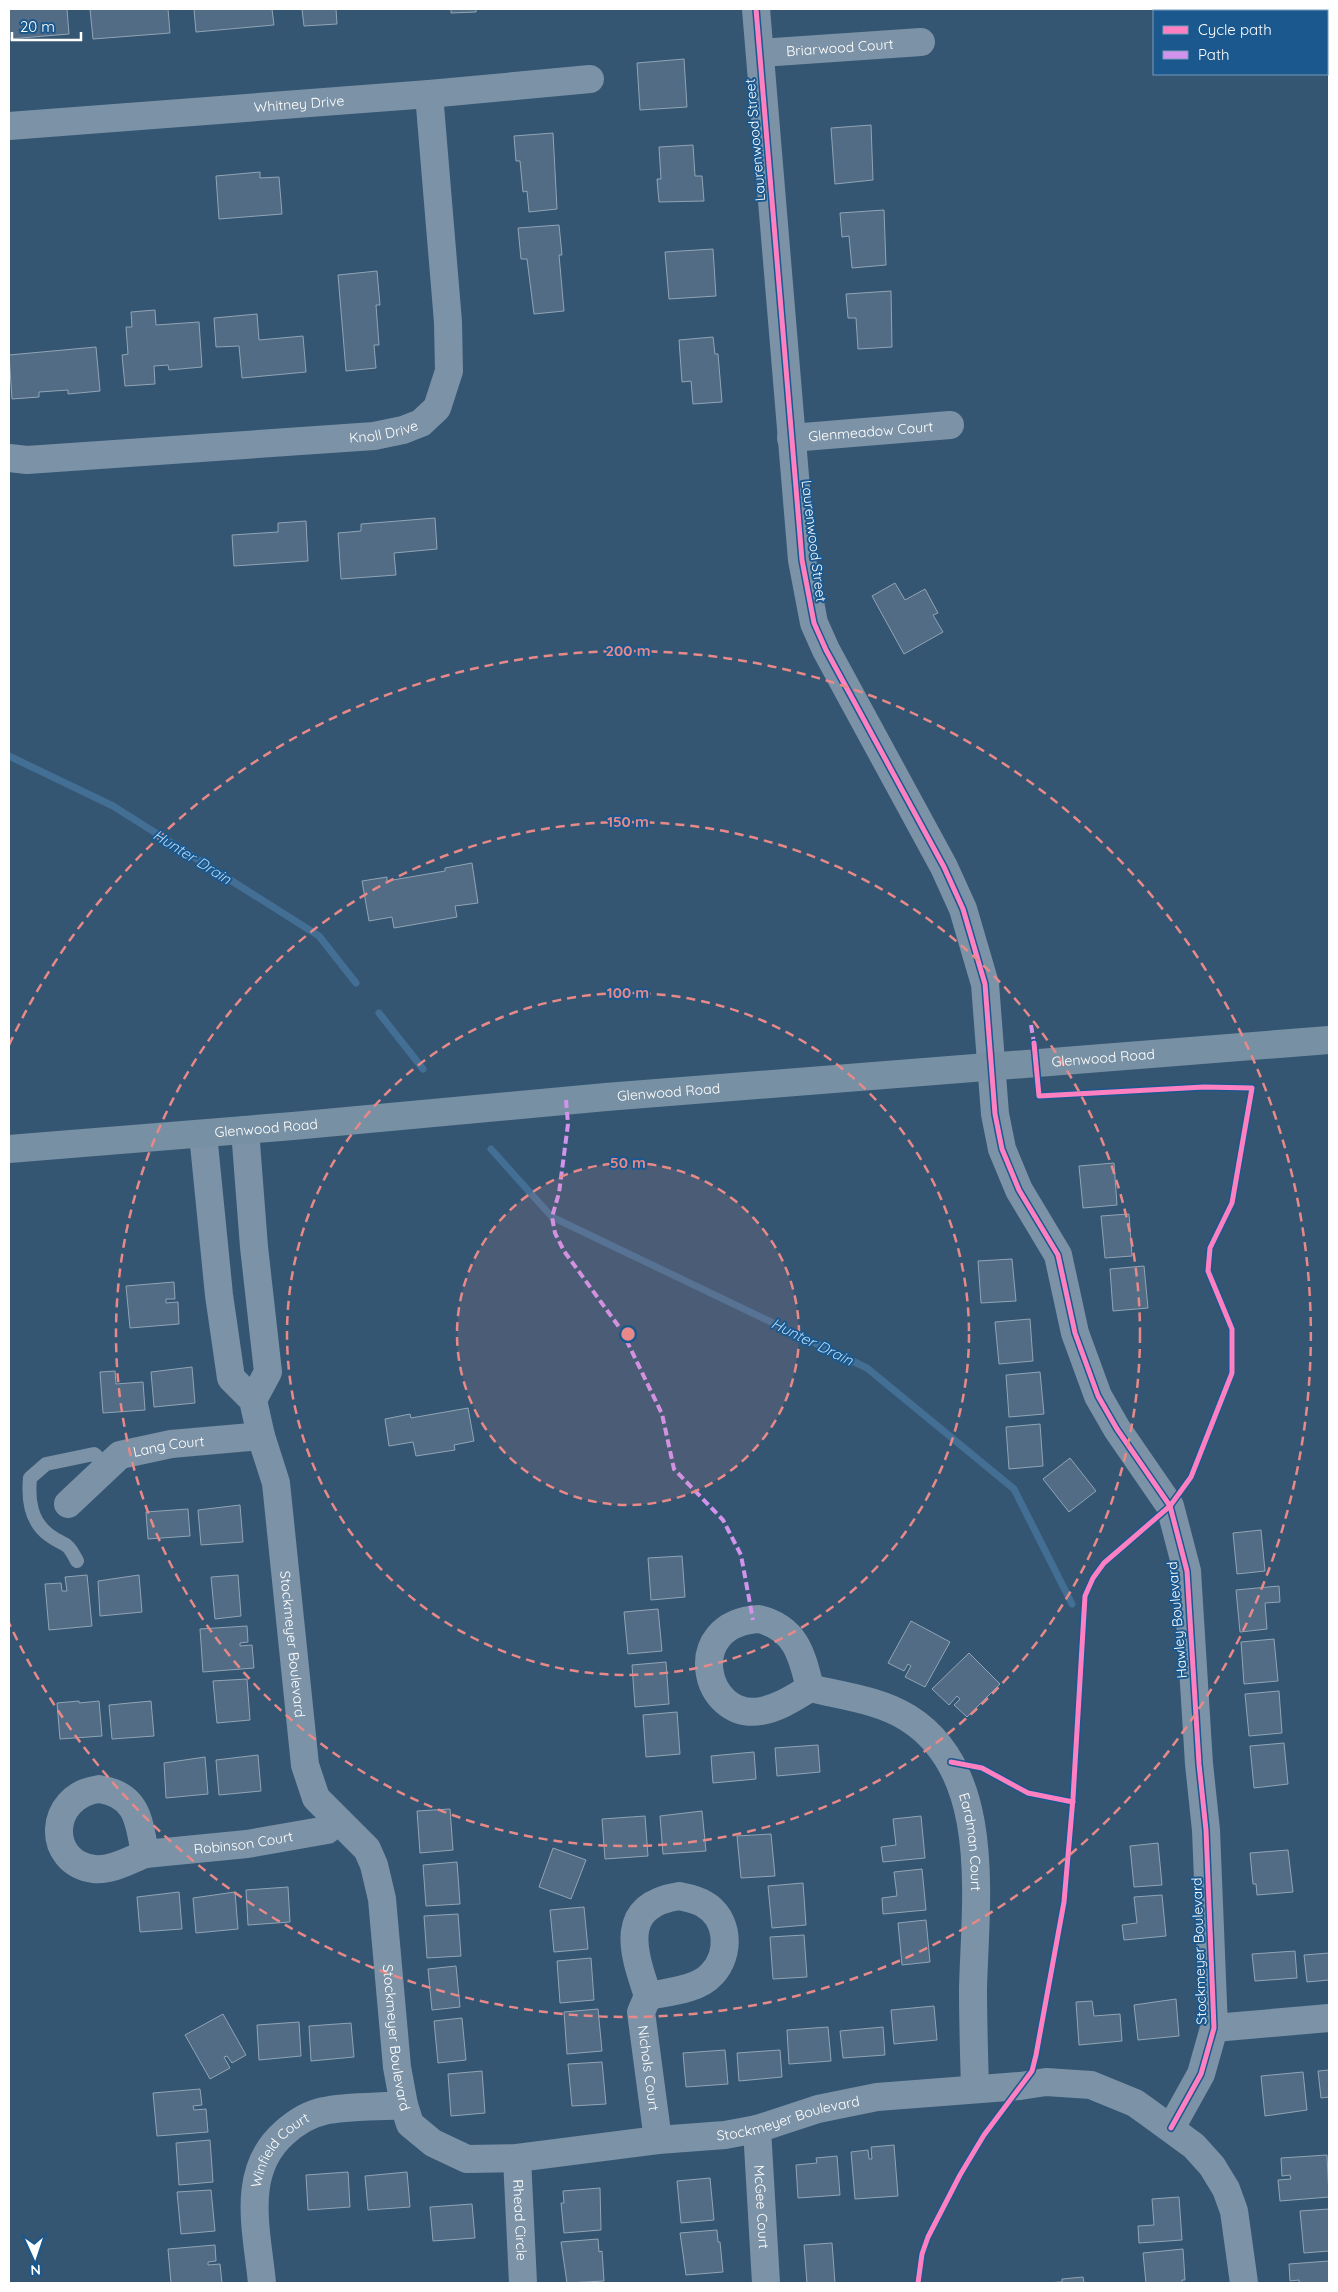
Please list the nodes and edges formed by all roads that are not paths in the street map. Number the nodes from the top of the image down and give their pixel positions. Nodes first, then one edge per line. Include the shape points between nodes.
1 (756, 9) edge
2 (921, 42) dead end
3 (760, 53) junction
4 (590, 79) dead end
5 (429, 94) junction
6 (9, 126) edge
7 (950, 425) dead end
8 (791, 438) junction
9 (9, 458) edge
10 (1329, 1040) edge
11 (992, 1067) junction
12 (245, 1130) junction
13 (203, 1134) junction
14 (9, 1149) edge
15 (258, 1276) junction
16 (218, 1281) junction
17 (253, 1400) junction
18 (261, 1436) junction
19 (108, 1466) junction
20 (68, 1504) dead end
21 (76, 1561) dead end
22 (810, 1688) dead end
23 (1199, 1764) joint
24 (337, 1820) junction
25 (146, 1854) dead end
26 (648, 1996) dead end
27 (1329, 2018) edge
28 (1214, 2028) junction
29 (975, 2088) junction
30 (404, 2105) junction
31 (1171, 2128) junction
32 (756, 2129) junction
33 (658, 2140) junction
34 (517, 2158) junction
35 (262, 2283) edge
36 (523, 2283) edge
37 (766, 2283) edge
38 (1244, 2283) edge

1 - 3 street, Laurenwood Street
2 - 3 street, Briarwood Court
3 - 8 street, Laurenwood Street
4 - 5 street, Whitney Drive
5 - 6 street, Whitney Drive
5 - 9 street, Knoll Drive via 448,322 449,371 437,408 421,423 374,436 27,460
7 - 8 street, Glenmeadow Court
8 - 11 street, Laurenwood Street via 805,585 814,623 839,677 944,867 963,910 985,984
10 - 11 street, Glenwood Road
11 - 12 street, Glenwood Road via 606,1097
11 - 23 street, Hawley Boulevard via 1002,1149 1019,1190 1058,1255 1075,1333 1091,1378 1117,1429 1170,1506 1187,1571
12 - 13 street, Glenwood Road
12 - 15 street
13 - 14 street, Glenwood Road
13 - 16 street
15 - 16 street
15 - 17 street via 268,1372
16 - 17 street via 231,1378
17 - 18 street, Stockmeyer Boulevard
18 - 19 street, Lang Court via 171,1444 120,1455
18 - 24 street, Stockmeyer Boulevard via 276,1483 305,1765 316,1798
19 - 20 street, Lang Court
19 - 21 lane via 94,1454 46,1464 30,1478 28,1500 38,1524 49,1536 69,1545
22 - 29 street, Eardman Court via 881,1704 908,1718 940,1747 962,1784 970,1814 976,1884
23 - 28 street, Stockmeyer Boulevard via 1206,1830
24 - 25 street, Robinson Court via 327,1830 247,1844
24 - 30 street, Stockmeyer Boulevard via 367,1849 380,1881 397,2067
26 - 33 street, Nichols Court via 641,2012
27 - 28 street
28 - 31 street, Stockmeyer Boulevard via 1201,2074
29 - 31 street, Stockmeyer Boulevard via 1046,2082 1091,2084 1135,2104
29 - 32 street, Stockmeyer Boulevard via 858,2100
30 - 34 street, Stockmeyer Boulevard via 410,2124 433,2143 466,2159
30 - 35 street, Winfield Court via 324,2111 296,2123 272,2144 260,2166 254,2190
31 - 38 street, Stockmeyer Boulevard via 1194,2146 1226,2189 1239,2232
32 - 33 street, Stockmeyer Boulevard via 725,2135
32 - 37 street, McGee Court
33 - 34 street, Stockmeyer Boulevard
34 - 36 street, Rhead Circle

